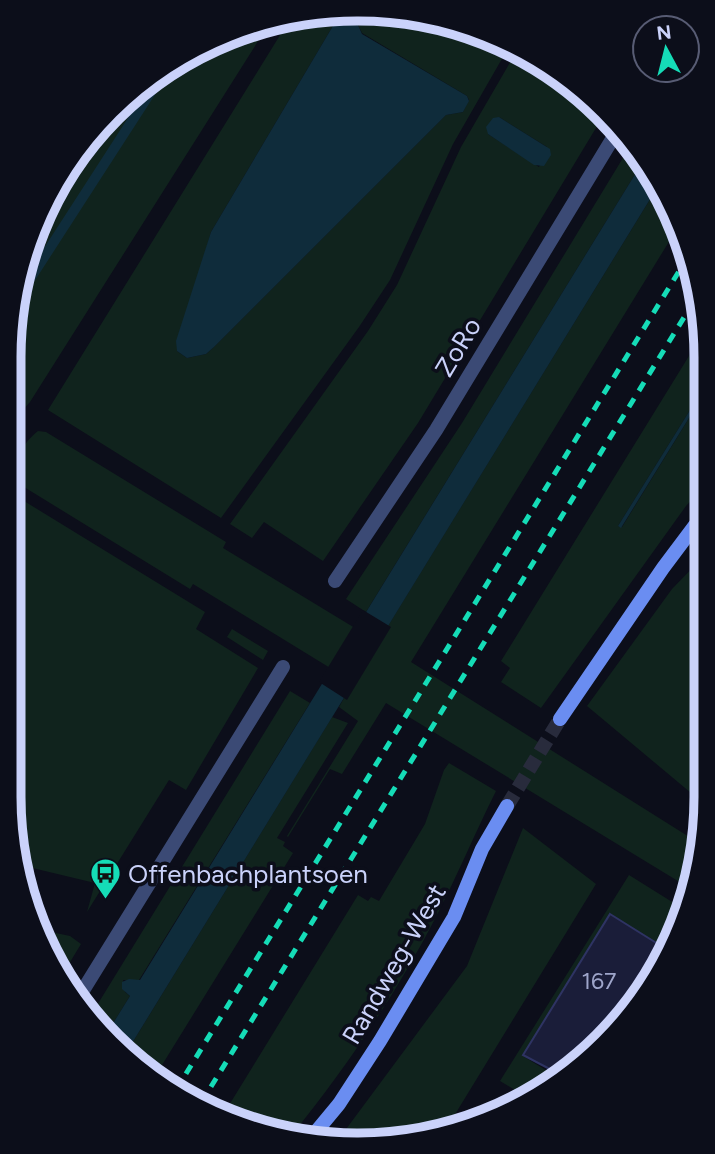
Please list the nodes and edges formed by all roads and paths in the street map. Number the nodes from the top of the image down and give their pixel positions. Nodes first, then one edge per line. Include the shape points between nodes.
1 (612, 139) edge
2 (694, 526) edge
3 (694, 530) edge
4 (685, 538) junction
5 (335, 582) dead end
6 (283, 667) dead end
7 (560, 719) tunnel mouth
8 (507, 806) tunnel mouth
9 (83, 990) edge
10 (317, 1130) edge

1 - 5 lane, ZoRo via 436,429
2 - 4 main road
3 - 4 main road
4 - 7 main road
6 - 9 lane
8 - 10 main road, Randweg-West via 482,849 454,917 380,1041

